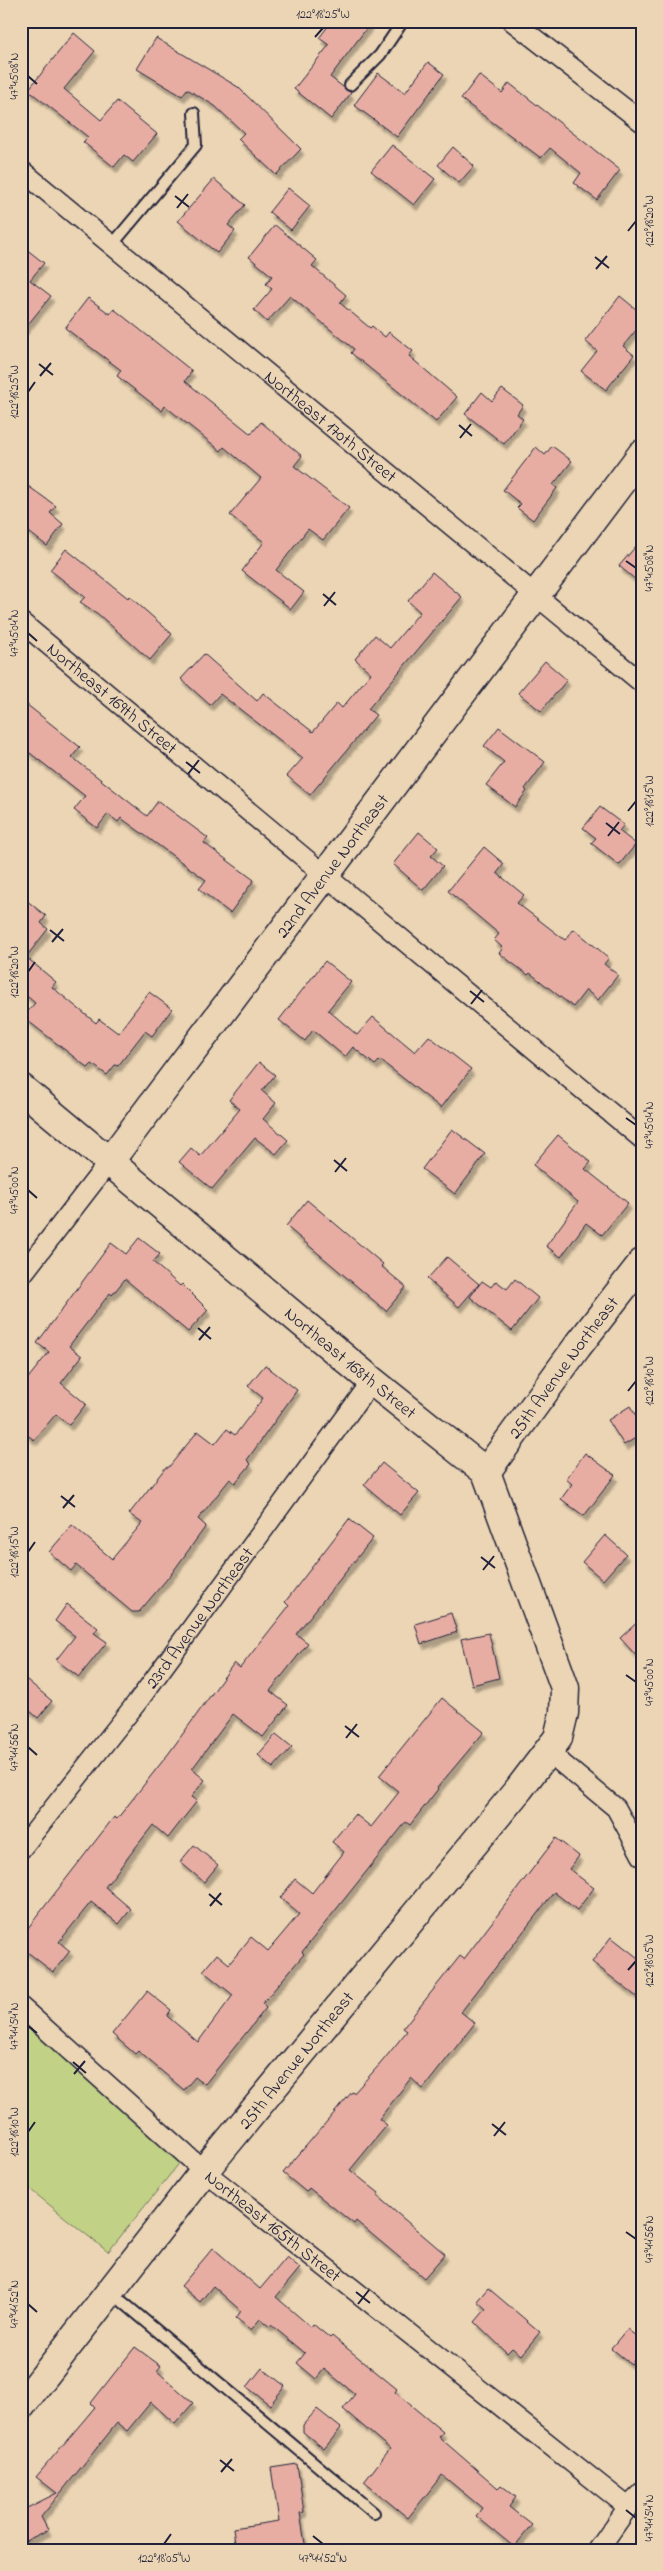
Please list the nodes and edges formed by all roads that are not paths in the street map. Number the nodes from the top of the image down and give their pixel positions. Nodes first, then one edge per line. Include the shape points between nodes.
1 (403, 21) edge
2 (512, 21) edge
3 (350, 85) dead end
4 (194, 113) dead end
5 (642, 122) edge
6 (21, 170) edge
7 (112, 245) junction
8 (642, 454) edge
9 (535, 594) junction
10 (21, 622) edge
11 (642, 683) edge
12 (325, 875) junction
13 (21, 1088) edge
14 (642, 1139) edge
15 (108, 1162) junction
16 (642, 1263) edge
17 (21, 1276) edge
18 (372, 1382) junction
19 (486, 1472) junction
20 (547, 1751) junction
21 (21, 1849) edge
22 (642, 1856) edge
23 (21, 2007) edge
24 (204, 2171) junction
25 (111, 2292) junction
26 (21, 2406) edge
27 (642, 2493) edge
28 (628, 2507) junction
29 (374, 2513) dead end
30 (598, 2550) edge

1 - 3 lane via 380,55
2 - 5 street
4 - 7 lane via 196,145
6 - 7 street, Northeast 170th Street
7 - 9 street, Northeast 170th Street
8 - 9 street, 22nd Avenue Northeast
9 - 11 street, Northeast 170th Street
9 - 12 street, 22nd Avenue Northeast
10 - 12 street, Northeast 169th Street
12 - 14 street, Northeast 169th Street
12 - 15 street, 22nd Avenue Northeast
13 - 15 street, Northeast 168th Street
15 - 17 street, 22nd Avenue Northeast
15 - 18 street, Northeast 168th Street
16 - 19 street, 25th Avenue Northeast
18 - 19 street, Northeast 168th Street
18 - 21 street, 23rd Avenue Northeast via 142,1696
19 - 20 street, 25th Avenue Northeast via 565,1688 558,1738
20 - 22 street via 616,1808
20 - 24 street, 25th Avenue Northeast
23 - 24 street, Northeast 165th Street
24 - 25 street, 25th Avenue Northeast
24 - 28 street, Northeast 165th Street
25 - 26 street, 25th Avenue Northeast
25 - 29 lane
27 - 28 street
28 - 30 street

